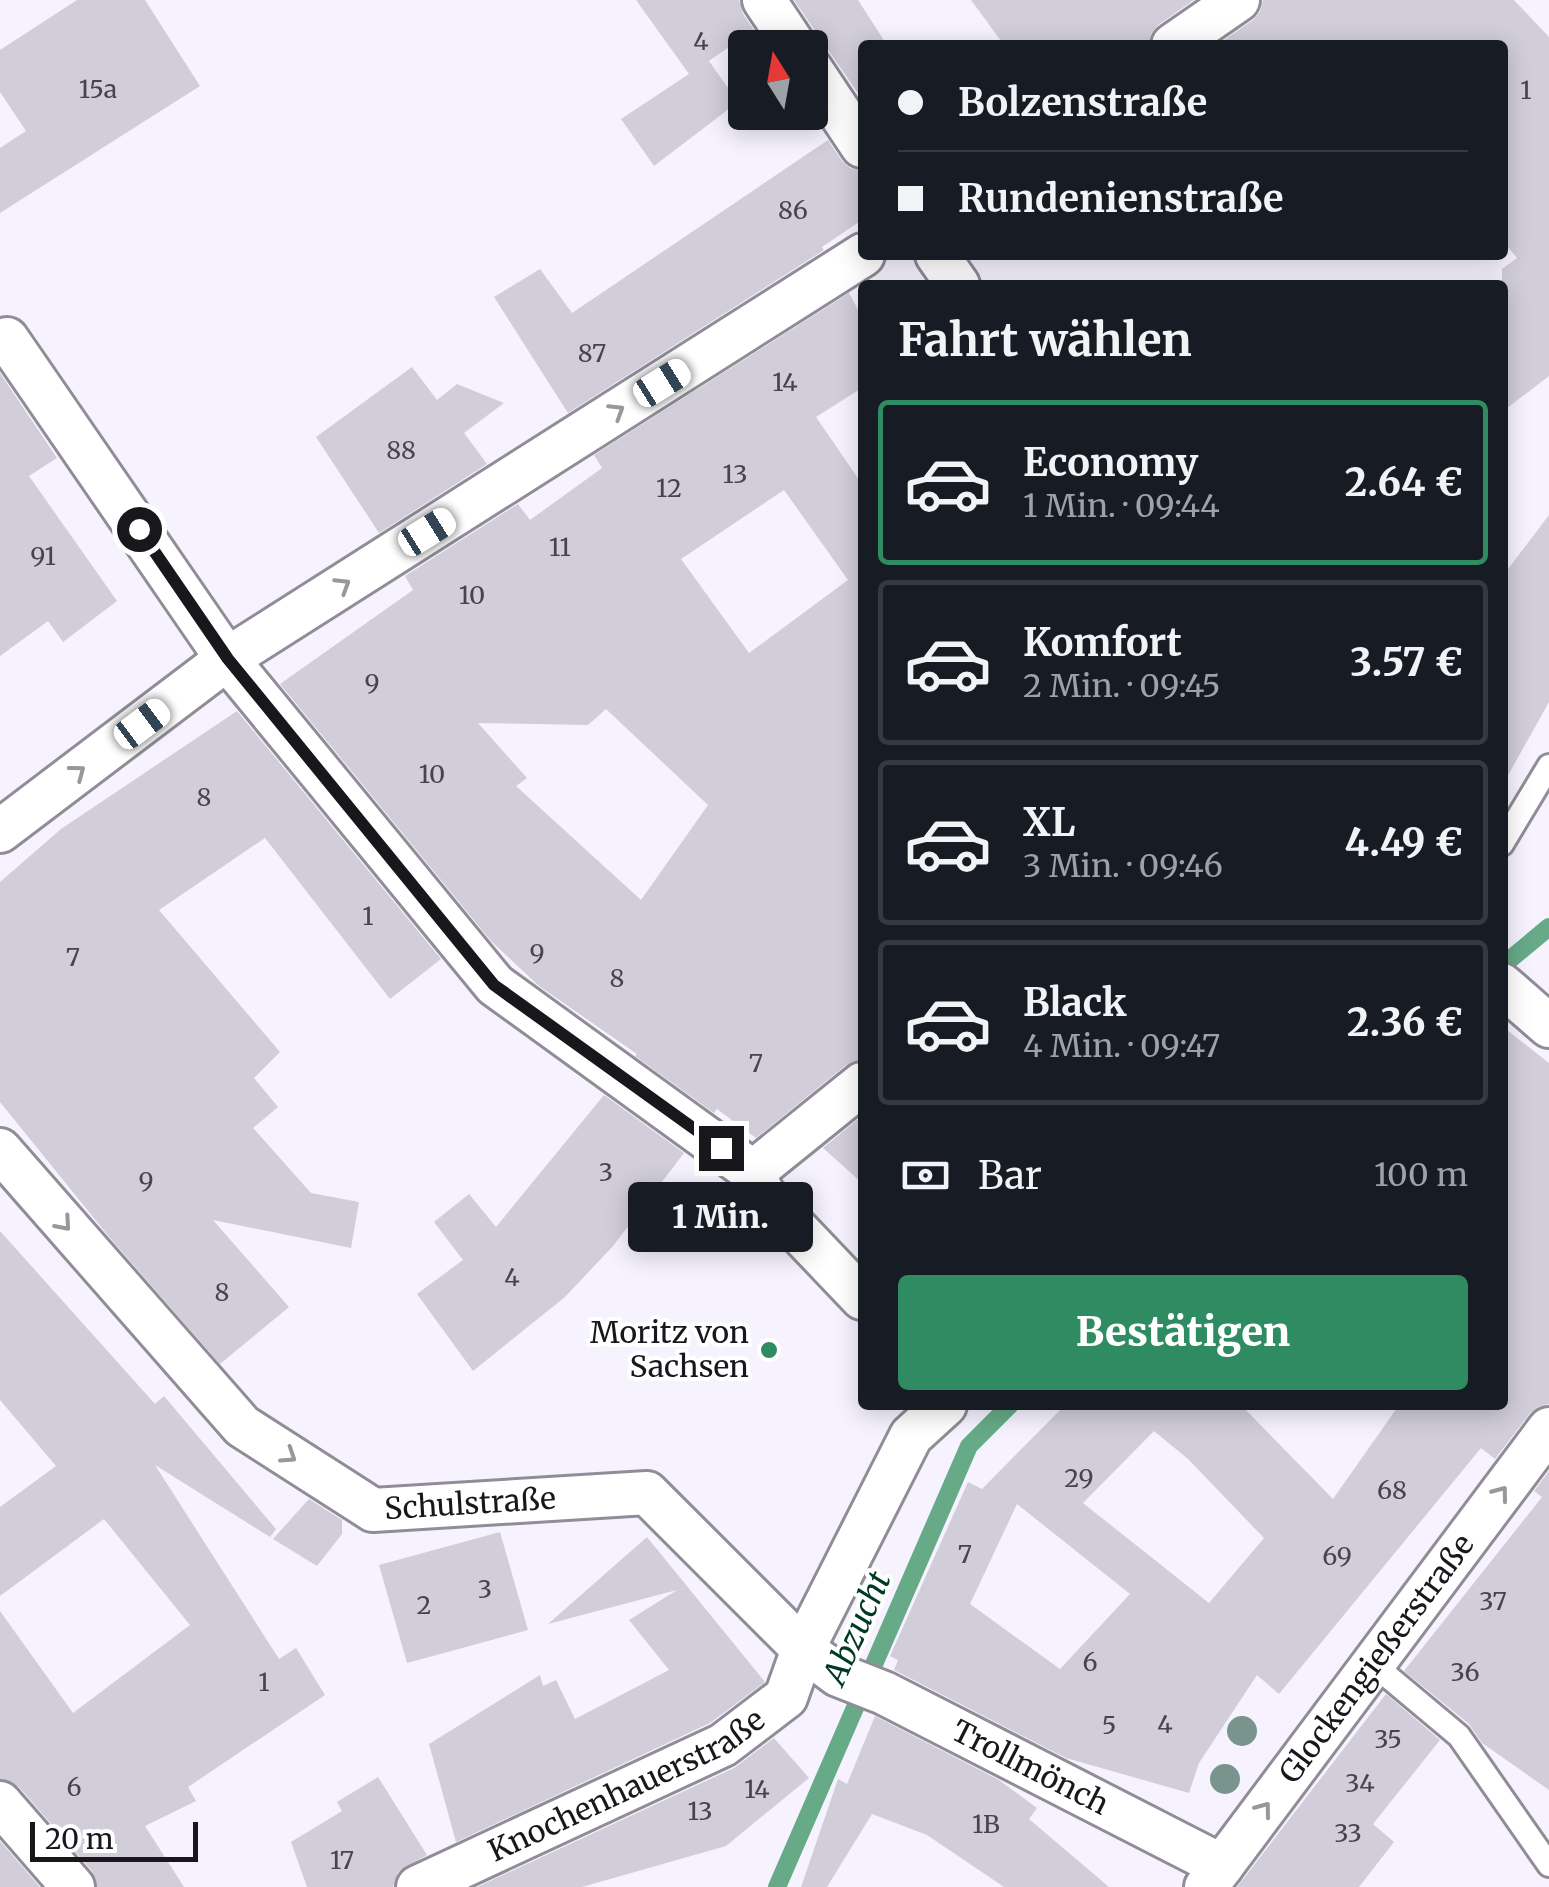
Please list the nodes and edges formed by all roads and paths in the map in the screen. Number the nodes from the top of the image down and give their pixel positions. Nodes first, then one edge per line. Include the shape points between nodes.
1 (764, 0) edge
2 (1238, 0) edge
3 (784, 30) edge
4 (1180, 40) edge
5 (828, 95) edge
6 (858, 140) edge
7 (858, 258) edge
8 (3, 334) edge
9 (228, 659) junction
10 (1549, 766) edge
11 (0, 831) edge
12 (1508, 834) edge
13 (1508, 991) edge
14 (1549, 1026) edge
15 (858, 1087) edge
16 (0, 1150) edge
17 (754, 1172) junction
18 (858, 1294) edge
19 (940, 1410) edge
20 (1549, 1429) edge
21 (803, 1649) junction
22 (1373, 1664) junction
23 (838, 1675) joint
24 (0, 1803) edge
25 (1549, 1865) edge
26 (1214, 1876) edge
27 (72, 1887) edge
28 (418, 1887) edge

1 - 3 street
2 - 4 street
5 - 6 street
9 -> 7 street
8 - 9 street
11 -> 9 street
9 - 17 street via 494,985
10 - 12 lane
13 - 14 street
15 - 17 street
16 -> 21 street, Schulstraße via 242,1426 373,1510 648,1494
17 - 18 street via 763,1194
19 - 21 street, Knochenhauerstraße via 911,1436
22 -> 20 street, Glockengießerstraße
21 - 23 street, Schulstraße
21 - 28 street, Knochenhauerstraße via 786,1697 723,1744
22 - 25 lane via 1459,1736
26 -> 22 street, Glockengießerstraße
23 - 26 street, Trollmönch via 884,1693
24 - 27 street

